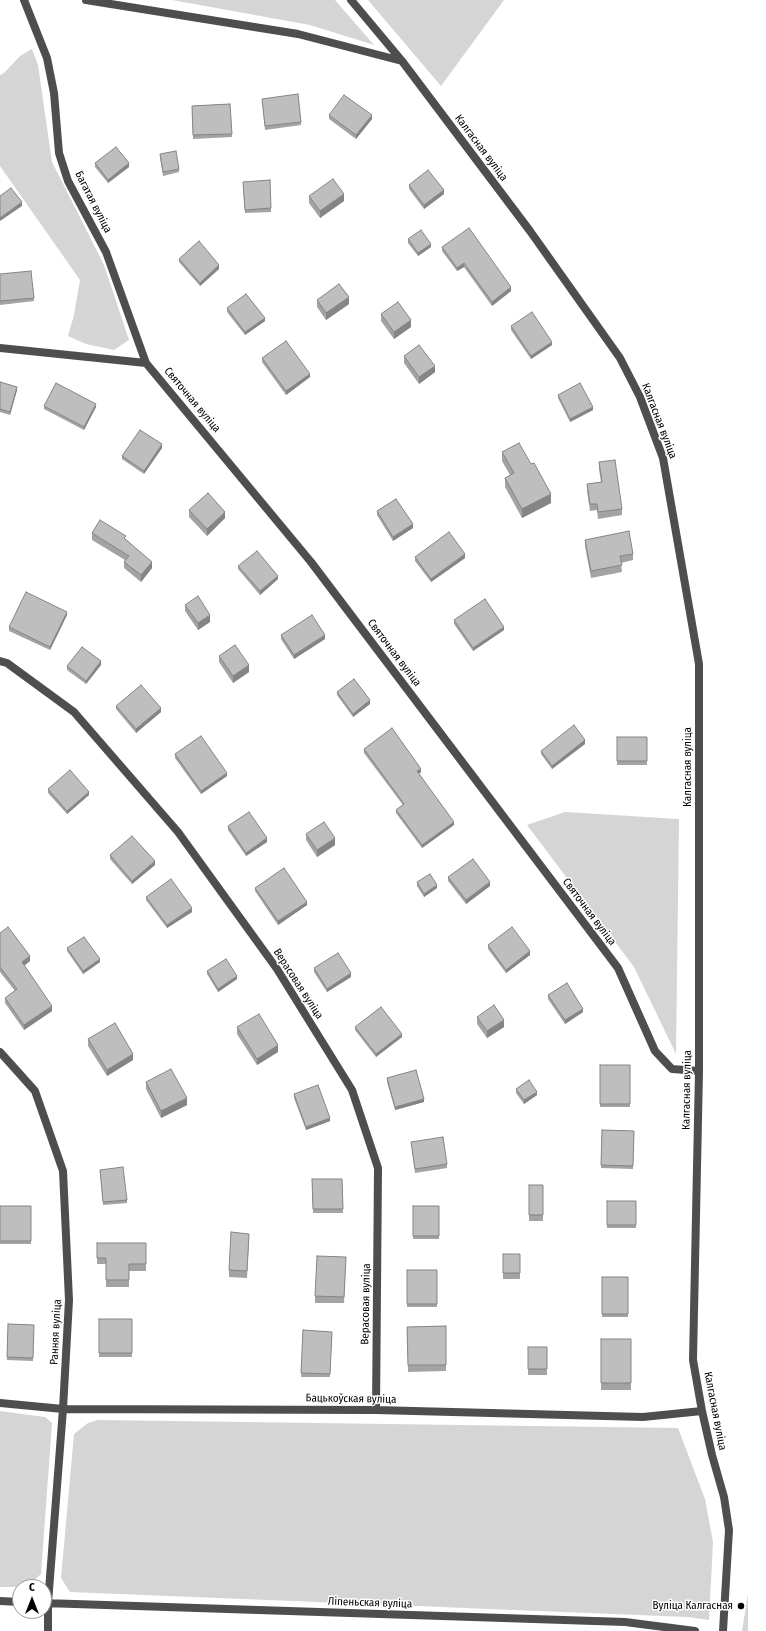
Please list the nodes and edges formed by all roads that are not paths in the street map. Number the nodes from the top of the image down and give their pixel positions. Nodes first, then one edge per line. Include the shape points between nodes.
1 (24, 0) edge
2 (86, 0) edge
3 (351, 0) edge
4 (402, 61) junction
5 (0, 348) edge
6 (146, 363) junction
7 (0, 661) edge
8 (0, 1052) edge
9 (699, 1072) junction
10 (0, 1403) edge
11 (63, 1409) junction
12 (376, 1410) junction
13 (702, 1411) junction
14 (48, 1579) edge
15 (0, 1601) edge
16 (12, 1602) edge
17 (52, 1603) edge
18 (47, 1619) edge
19 (48, 1631) edge
20 (695, 1631) edge
21 (723, 1631) edge

1 - 6 street, Багатая вуліца via 47,58 54,93 59,153 68,181 106,252
2 - 4 street via 298,34
3 - 4 street, Калгасная вуліца
4 - 9 street, Калгасная вуліца via 530,231 620,358 640,396 663,458 699,664
5 - 6 street
6 - 9 street, Святочная вуліца via 311,562 618,968 655,1051 672,1069
7 - 12 street, Верасовая вуліца via 74,712 178,832 277,969 352,1090 378,1168
8 - 11 street, Ранняя вуліца via 36,1091 63,1171 69,1300
9 - 13 street, Калгасная вуліца via 693,1360
10 - 11 street, Бацькоўская вуліца
11 - 12 street, Бацькоўская вуліца
11 - 14 street, Ранняя вуліца
12 - 13 street, Бацькоўская вуліца via 643,1417
13 - 21 street, Калгасная вуліца via 724,1497 729,1530
15 - 16 street
17 - 20 street, Ліпеньская вуліца via 625,1622
18 - 19 street, Ранняя вуліца

